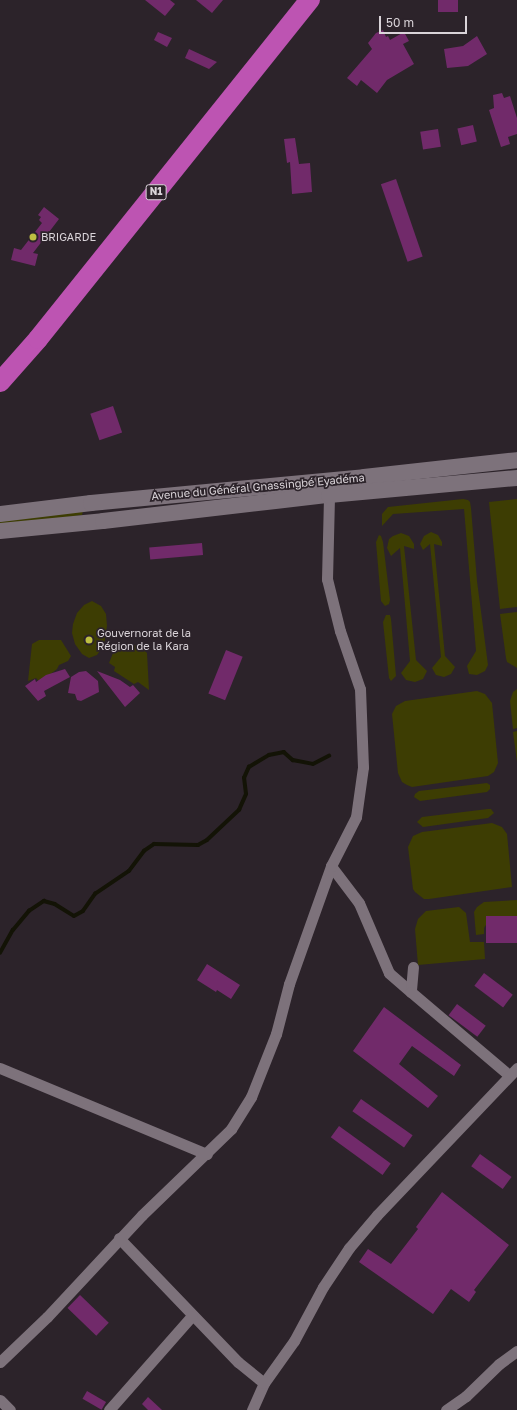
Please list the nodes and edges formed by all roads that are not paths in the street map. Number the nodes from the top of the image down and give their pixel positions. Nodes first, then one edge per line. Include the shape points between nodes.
1 (310, 0) edge
2 (0, 382) edge
3 (517, 460) edge
4 (517, 478) edge
5 (329, 495) junction
6 (103, 502) junction
7 (0, 514) edge
8 (103, 522) junction
9 (0, 531) edge
10 (331, 866) junction
11 (413, 966) dead end
12 (411, 992) junction
13 (0, 1068) edge
14 (513, 1072) edge
15 (207, 1154) junction
16 (119, 1238) junction
17 (192, 1316) junction
18 (517, 1351) edge
19 (1, 1357) edge
20 (264, 1383) junction
21 (0, 1400) edge
22 (10, 1410) edge
23 (109, 1410) edge
24 (252, 1410) edge
25 (446, 1410) edge

1 - 2 highway, N1 via 38,339
3 - 6 main road, Avenue du Général Gnassingbé Eyadéma
4 - 5 main road, Avenue du Général Gnassingbé Eyadéma
5 - 8 main road, Avenue du Général Gnassingbé Eyadéma
5 - 10 street via 327,579 340,631 360,688 363,767 356,817
6 - 7 main road, Avenue du Général Gnassingbé Eyadéma
6 - 8 main road
8 - 9 main road, Avenue du Général Gnassingbé Eyadéma
10 - 12 street via 359,903 389,973
10 - 15 street via 289,984 276,1034 251,1097 231,1129
11 - 12 street
12 - 14 street
13 - 15 street
14 - 20 street via 377,1215 349,1248 323,1287 294,1341
15 - 16 street
16 - 17 street
16 - 19 street via 47,1317
17 - 20 street via 238,1362
17 - 23 street
18 - 25 street via 499,1364 466,1396
20 - 24 street
21 - 22 street

